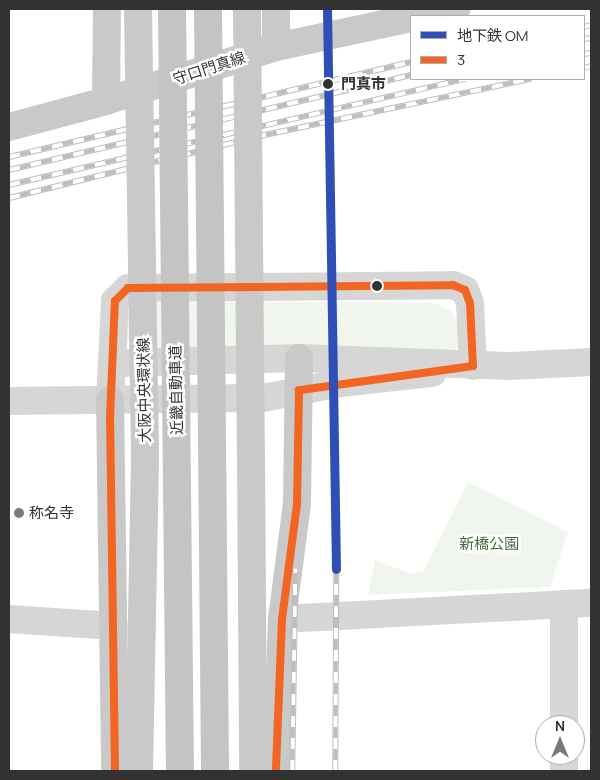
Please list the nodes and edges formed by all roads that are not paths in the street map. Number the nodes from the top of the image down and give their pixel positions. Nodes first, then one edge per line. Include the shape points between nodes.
1 (107, 9) edge
2 (138, 9) edge
3 (172, 9) edge
4 (208, 9) edge
5 (247, 9) edge
6 (276, 9) edge
7 (456, 9) edge
8 (426, 15) edge
9 (410, 18) edge
10 (276, 46) junction
11 (106, 101) junction
12 (9, 127) edge
13 (299, 358) junction
14 (591, 362) edge
15 (114, 363) junction
16 (473, 366) junction
17 (299, 390) junction
18 (110, 400) junction
19 (9, 401) edge
20 (591, 603) edge
21 (564, 604) junction
22 (9, 619) edge
23 (282, 619) junction
24 (114, 626) junction
25 (253, 662) junction
26 (564, 715) edge
27 (115, 771) edge
28 (139, 771) edge
29 (180, 771) edge
30 (215, 771) edge
31 (253, 771) edge
32 (268, 771) edge
33 (276, 771) edge

1 - 11 main road
2 - 28 main road, 大阪中央環状線, bridge via 145,456
3 - 29 highway, 近畿自動車道, bridge
4 - 30 highway, bridge
5 - 25 main road, bridge
6 - 10 main road
7 - 8 main road
9 - 10 main road, 守口門真線
10 - 11 main road, 守口門真線
11 - 12 main road, 守口門真線
13 - 15 street
13 - 16 street
13 - 17 main road
14 - 16 street
15 - 16 street via 115,301 128,288 377,284 453,285 465,290 470,303
15 - 18 street
16 - 17 street
17 - 18 street via 263,398
17 - 23 main road via 297,504
18 - 19 street
18 - 24 main road
20 - 21 street
21 - 23 street
21 - 26 street
22 - 24 street
23 - 33 main road
24 - 27 main road
25 - 31 main road
25 - 32 main road

